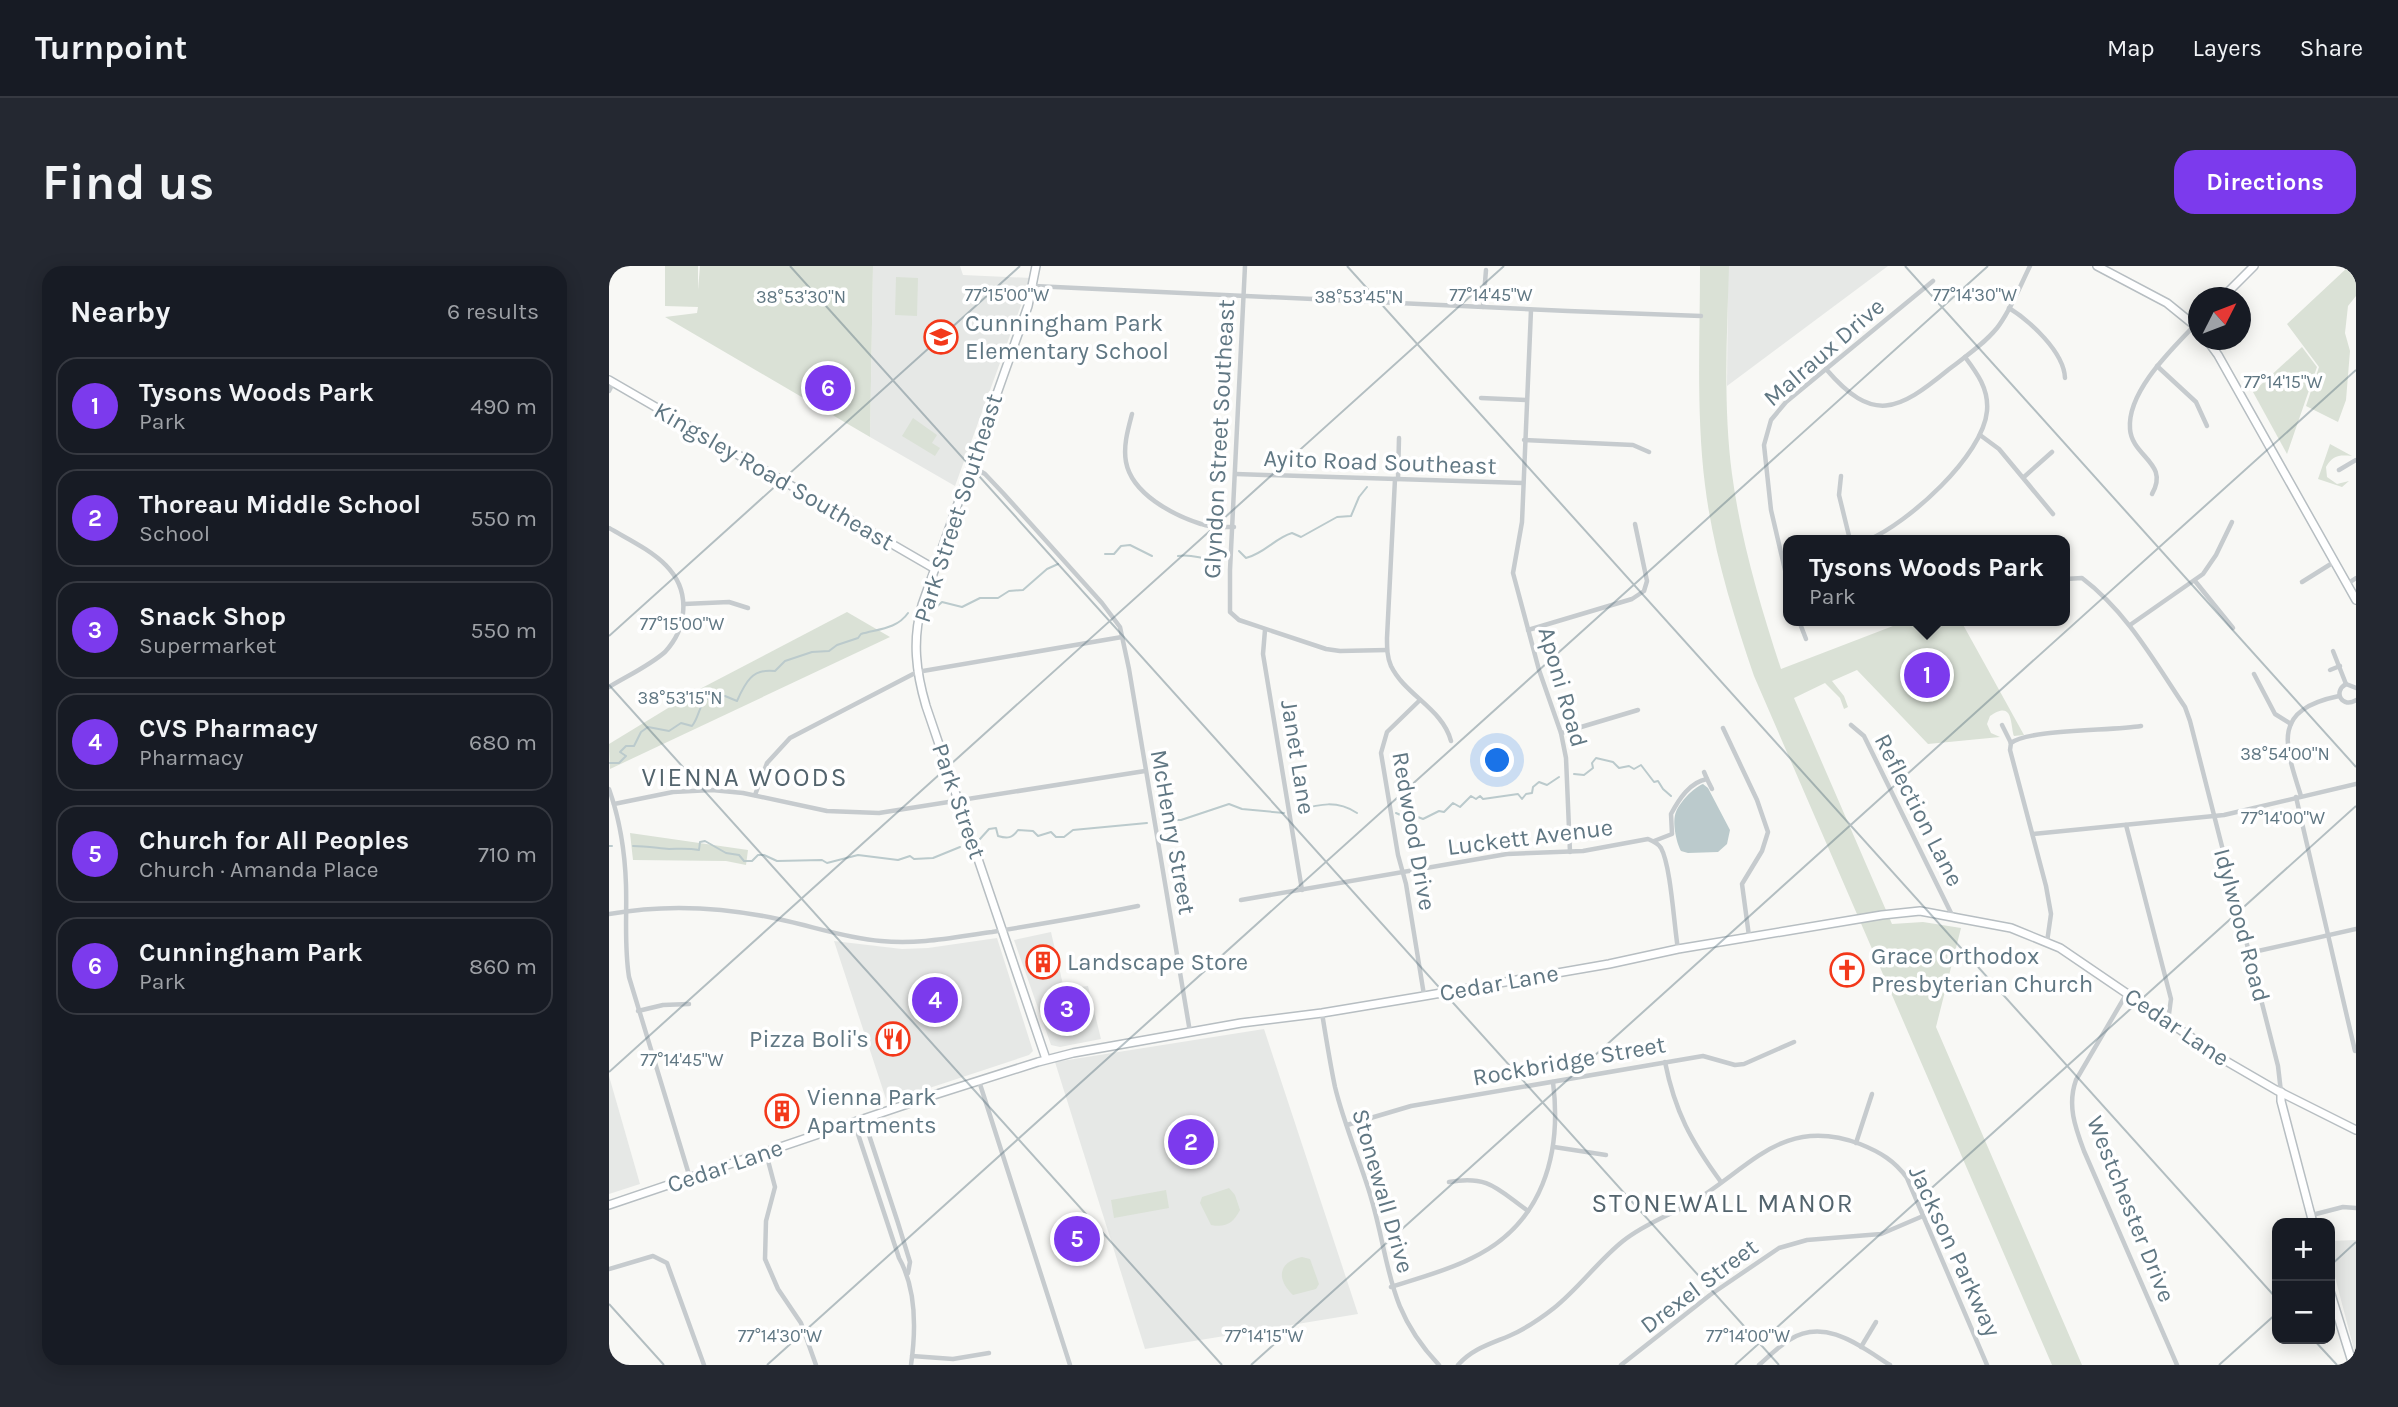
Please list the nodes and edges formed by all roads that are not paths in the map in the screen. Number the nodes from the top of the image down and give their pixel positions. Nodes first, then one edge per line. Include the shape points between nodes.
1 (1036, 266) edge
2 (1245, 266) edge
3 (2030, 266) edge
4 (2097, 266) edge
5 (2254, 266) edge
6 (1486, 270) dead end
7 (1933, 281) dead end
8 (1034, 286) junction
9 (2233, 287) edge
10 (1243, 294) junction
11 (1483, 307) junction
12 (2009, 308) junction
13 (1531, 310) junction
14 (1702, 316) dead end
15 (2188, 319) edge
16 (2188, 334) edge
17 (2214, 350) edge
18 (1965, 357) junction
19 (2157, 366) junction
20 (1826, 369) junction
21 (2065, 378) dead end
22 (611, 382) edge
23 (609, 391) edge
24 (1481, 398) dead end
25 (1526, 400) junction
26 (1132, 414) dead end
27 (2207, 426) dead end
28 (1980, 435) junction
29 (1399, 438) dead end
30 (1524, 440) junction
31 (1649, 452) dead end
32 (2052, 452) dead end
33 (2356, 460) edge
34 (971, 466) junction
35 (2339, 470) dead end
36 (1236, 474) junction
37 (1841, 476) dead end
38 (2024, 477) junction
39 (1396, 479) junction
40 (1523, 483) junction
41 (2152, 494) dead end
42 (2053, 514) dead end
43 (2232, 522) dead end
44 (1635, 524) dead end
45 (1234, 527) junction
46 (609, 528) edge
47 (1849, 535) edge
48 (1877, 535) edge
49 (1783, 550) edge
50 (2335, 561) junction
51 (935, 569) junction
52 (2356, 578) edge
53 (2070, 579) edge
54 (2195, 581) junction
55 (2302, 582) dead end
56 (2347, 584) junction
57 (2356, 600) edge
58 (684, 604) junction
59 (748, 608) dead end
60 (2130, 625) junction
61 (1801, 626) edge
62 (2233, 628) dead end
63 (1265, 630) junction
64 (1528, 630) junction
65 (1122, 637) junction
66 (1806, 639) dead end
67 (1387, 650) junction
68 (2333, 651) dead end
69 (2340, 666) junction
70 (2330, 670) dead end
71 (917, 672) junction
72 (2254, 674) dead end
73 (2269, 680) dead end
74 (2260, 684) junction
75 (2346, 684) junction
76 (609, 687) edge
77 (2356, 688) edge
78 (2339, 696) junction
79 (1420, 700) junction
80 (2355, 702) edge
81 (1638, 710) dead end
82 (2291, 724) junction
83 (1851, 725) dead end
84 (2002, 725) dead end
85 (2141, 726) dead end
86 (1723, 728) dead end
87 (1561, 733) junction
88 (1451, 741) dead end
89 (2011, 743) junction
90 (1145, 771) junction
91 (1704, 772) dead end
92 (1707, 779) junction
93 (2356, 784) edge
94 (609, 789) edge
95 (1712, 789) dead end
96 (755, 795) junction
97 (2299, 796) junction
98 (959, 801) junction
99 (614, 804) junction
100 (2214, 816) junction
101 (2126, 825) junction
102 (2033, 834) junction
103 (1655, 842) junction
104 (1570, 852) junction
105 (1402, 872) junction
106 (1302, 890) junction
107 (1241, 900) dead end
108 (1138, 906) dead end
109 (625, 911) junction
110 (609, 914) edge
111 (1952, 915) junction
112 (2356, 929) edge
113 (1002, 930) junction
114 (2328, 936) junction
115 (1749, 937) junction
116 (2047, 942) junction
117 (1678, 949) junction
118 (2249, 953) junction
119 (2127, 993) junction
120 (1424, 996) junction
121 (689, 1004) dead end
122 (638, 1011) junction
123 (1322, 1013) junction
124 (2168, 1021) junction
125 (1190, 1032) junction
126 (1794, 1042) dead end
127 (2355, 1051) edge
128 (1046, 1059) junction
129 (1665, 1062) junction
130 (979, 1081) junction
131 (1553, 1082) junction
132 (2281, 1092) junction
133 (1872, 1094) dead end
134 (859, 1120) junction
135 (1347, 1125) junction
136 (2356, 1130) edge
137 (1856, 1143) junction
138 (1554, 1147) junction
139 (766, 1152) junction
140 (1606, 1155) dead end
141 (690, 1178) junction
142 (1449, 1182) dead end
143 (1721, 1182) junction
144 (609, 1205) edge
145 (2356, 1208) edge
146 (1528, 1210) junction
147 (1923, 1216) junction
148 (2312, 1218) edge
149 (2315, 1218) edge
150 (609, 1269) edge
151 (908, 1274) junction
152 (1391, 1287) junction
153 (2335, 1307) edge
154 (1876, 1322) dead end
155 (1861, 1347) junction
156 (989, 1353) dead end
157 (912, 1356) junction
158 (1625, 1364) edge
159 (704, 1365) edge
160 (816, 1365) edge
161 (911, 1365) edge
162 (1070, 1365) edge
163 (1439, 1365) edge
164 (1458, 1365) edge
165 (1759, 1365) edge
166 (1890, 1365) edge
167 (1987, 1365) edge
168 (2177, 1365) edge
169 (2353, 1365) edge

1 - 8 main road, Park Street Southeast
2 - 10 street, Glyndon Street Southeast
3 - 12 street
4 - 15 main road
5 - 9 main road
6 - 11 street
7 - 20 street, Malraux Drive
8 - 10 street
8 - 34 main road, Park Street Southeast
10 - 11 street
10 - 36 street, Glyndon Street Southeast
11 - 13 street
12 - 18 street via 1997,329
12 - 21 street via 2036,328 2062,363
13 - 14 street
13 - 25 street, Aponi Road
16 - 19 street
17 - 50 main road
18 - 20 street via 1910,400 1888,405 1859,400
18 - 28 street via 1985,392 1987,411
19 - 27 street via 2196,402
19 - 41 street via 2140,392 2130,422 2134,445 2156,472
20 - 49 street, Malraux Drive via 1781,407 1765,438 1769,495
22 - 23 street
22 - 51 main road, Kingsley Road Southeast
24 - 25 street
25 - 30 street, Aponi Road
26 - 45 street via 1125,452 1136,485 1149,497 1202,525
28 - 38 street
28 - 48 street via 1940,488
29 - 39 street
30 - 31 street via 1633,445
30 - 40 street, Aponi Road
32 - 38 street
33 - 35 street
34 - 51 main road, Park Street Southeast
34 - 65 street via 996,485 1082,580 1117,622
36 - 39 street, Ayito Road Southeast
36 - 45 street, Glyndon Street Southeast
37 - 47 street via 1839,495
38 - 42 street
39 - 40 street, Ayito Road Southeast
39 - 67 street
40 - 64 street, Aponi Road via 1513,573
43 - 54 street via 2211,563
44 - 64 street via 1647,583 1644,591 1633,599
45 - 63 street, Glyndon Street Southeast via 1230,612
46 - 58 street via 667,565
50 - 55 street
50 - 56 main road
51 - 71 main road, Park Street Southeast via 919,615
52 - 56 street
53 - 60 street, Idylwood Road via 2082,578
54 - 60 street
54 - 62 street
56 - 57 main road
58 - 59 street via 729,602
58 - 76 street via 680,627 666,651
60 - 100 street, Idylwood Road via 2187,714
61 - 66 street
63 - 67 street via 1326,649
63 - 106 street, Janet Lane via 1263,654
64 - 87 street, Aponi Road
65 - 71 street
65 - 90 street, McHenry Street
67 - 79 street via 1395,673
68 - 69 street
69 - 70 street
69 - 75 street
71 - 96 street via 790,738 767,763
71 - 98 main road, Park Street
72 - 74 street
73 - 74 street
74 - 82 street via 2275,714
75 - 77 street
75 - 78 street
78 - 80 street via 2345,703
78 - 82 street via 2309,704
79 - 88 street via 1445,726
79 - 105 street, Redwood Drive via 1387,732 1381,745
81 - 87 street
82 - 97 street via 2287,743
83 - 111 street, Reflection Lane via 1864,736
84 - 89 street
85 - 89 street via 2040,734
86 - 115 street via 1768,832 1742,884
87 - 104 street, Aponi Road via 1567,763
89 - 102 street
90 - 98 street
90 - 125 street, McHenry Street
91 - 92 street
92 - 95 street
92 - 103 street via 1691,786 1675,807 1672,834
93 - 97 street
94 - 99 street
96 - 98 street via 863,814
96 - 99 street via 690,790
97 - 100 street
97 - 114 street
98 - 113 main road, Park Street
99 - 109 street via 622,839
100 - 101 street
100 - 118 street, Idylwood Road
101 - 102 street
101 - 124 street via 2171,999
102 - 116 street via 2051,914
103 - 104 street, Luckett Avenue via 1648,839
103 - 117 street via 1666,864
104 - 105 street, Luckett Avenue via 1527,852
105 - 106 street, Luckett Avenue
105 - 120 street, Redwood Drive
106 - 107 street, Luckett Avenue
108 - 113 street
109 - 110 street
109 - 113 street via 731,911 893,942
109 - 122 street via 626,959
111 - 115 main road, Cedar Lane via 1906,912
111 - 116 main road, Cedar Lane via 2011,928
112 - 114 street
113 - 128 main road
114 - 118 street
114 - 127 street
115 - 117 main road, Cedar Lane
116 - 119 main road, Cedar Lane
117 - 120 main road, Cedar Lane
118 - 132 street, Idylwood Road
119 - 124 main road, Cedar Lane
119 - 168 street, Westchester Drive via 2076,1080 2071,1107 2084,1151
120 - 123 main road, Cedar Lane
121 - 122 street via 663,1004
122 - 141 street
123 - 125 main road, Cedar Lane
123 - 135 street, Stonewall Drive via 1335,1088
124 - 132 main road, Cedar Lane
125 - 128 main road, Cedar Lane
126 - 129 street, Rockbridge Street via 1744,1064 1703,1056
128 - 130 main road, Cedar Lane
129 - 131 street, Rockbridge Street
129 - 143 street via 1685,1128
130 - 134 main road, Cedar Lane
130 - 162 street
131 - 135 street, Rockbridge Street via 1411,1106
131 - 138 street
132 - 136 main road, Cedar Lane
132 - 148 main road, Idylwood Road
133 - 137 street
134 - 139 main road, Cedar Lane
134 - 151 street via 858,1134
134 - 151 street via 869,1135 898,1223 910,1262
135 - 152 street, Stonewall Drive via 1373,1207
137 - 143 street, Jackson Parkway via 1824,1137 1786,1141 1756,1155
137 - 147 street, Jackson Parkway via 1901,1169
138 - 140 street
138 - 146 street via 1546,1177
139 - 141 main road, Cedar Lane
139 - 160 street via 775,1187 766,1221 765,1259 771,1277 804,1329
141 - 144 main road, Cedar Lane
142 - 146 street via 1485,1181
143 - 164 street, Jackson Parkway via 1622,1241 1538,1320 1472,1353
145 - 149 street via 2343,1207
146 - 152 street via 1500,1240 1473,1258
147 - 158 street, Drexel Street via 1881,1234 1807,1240 1779,1248 1710,1295
147 - 167 street, Jackson Parkway
150 - 159 street via 646,1257 661,1259 671,1269
151 - 157 street via 914,1320
152 - 163 street, Stonewall Drive via 1413,1334
153 - 169 main road
154 - 155 street
155 - 165 street via 1832,1332 1807,1332 1789,1340
155 - 166 street
156 - 157 street via 953,1359
157 - 161 street

